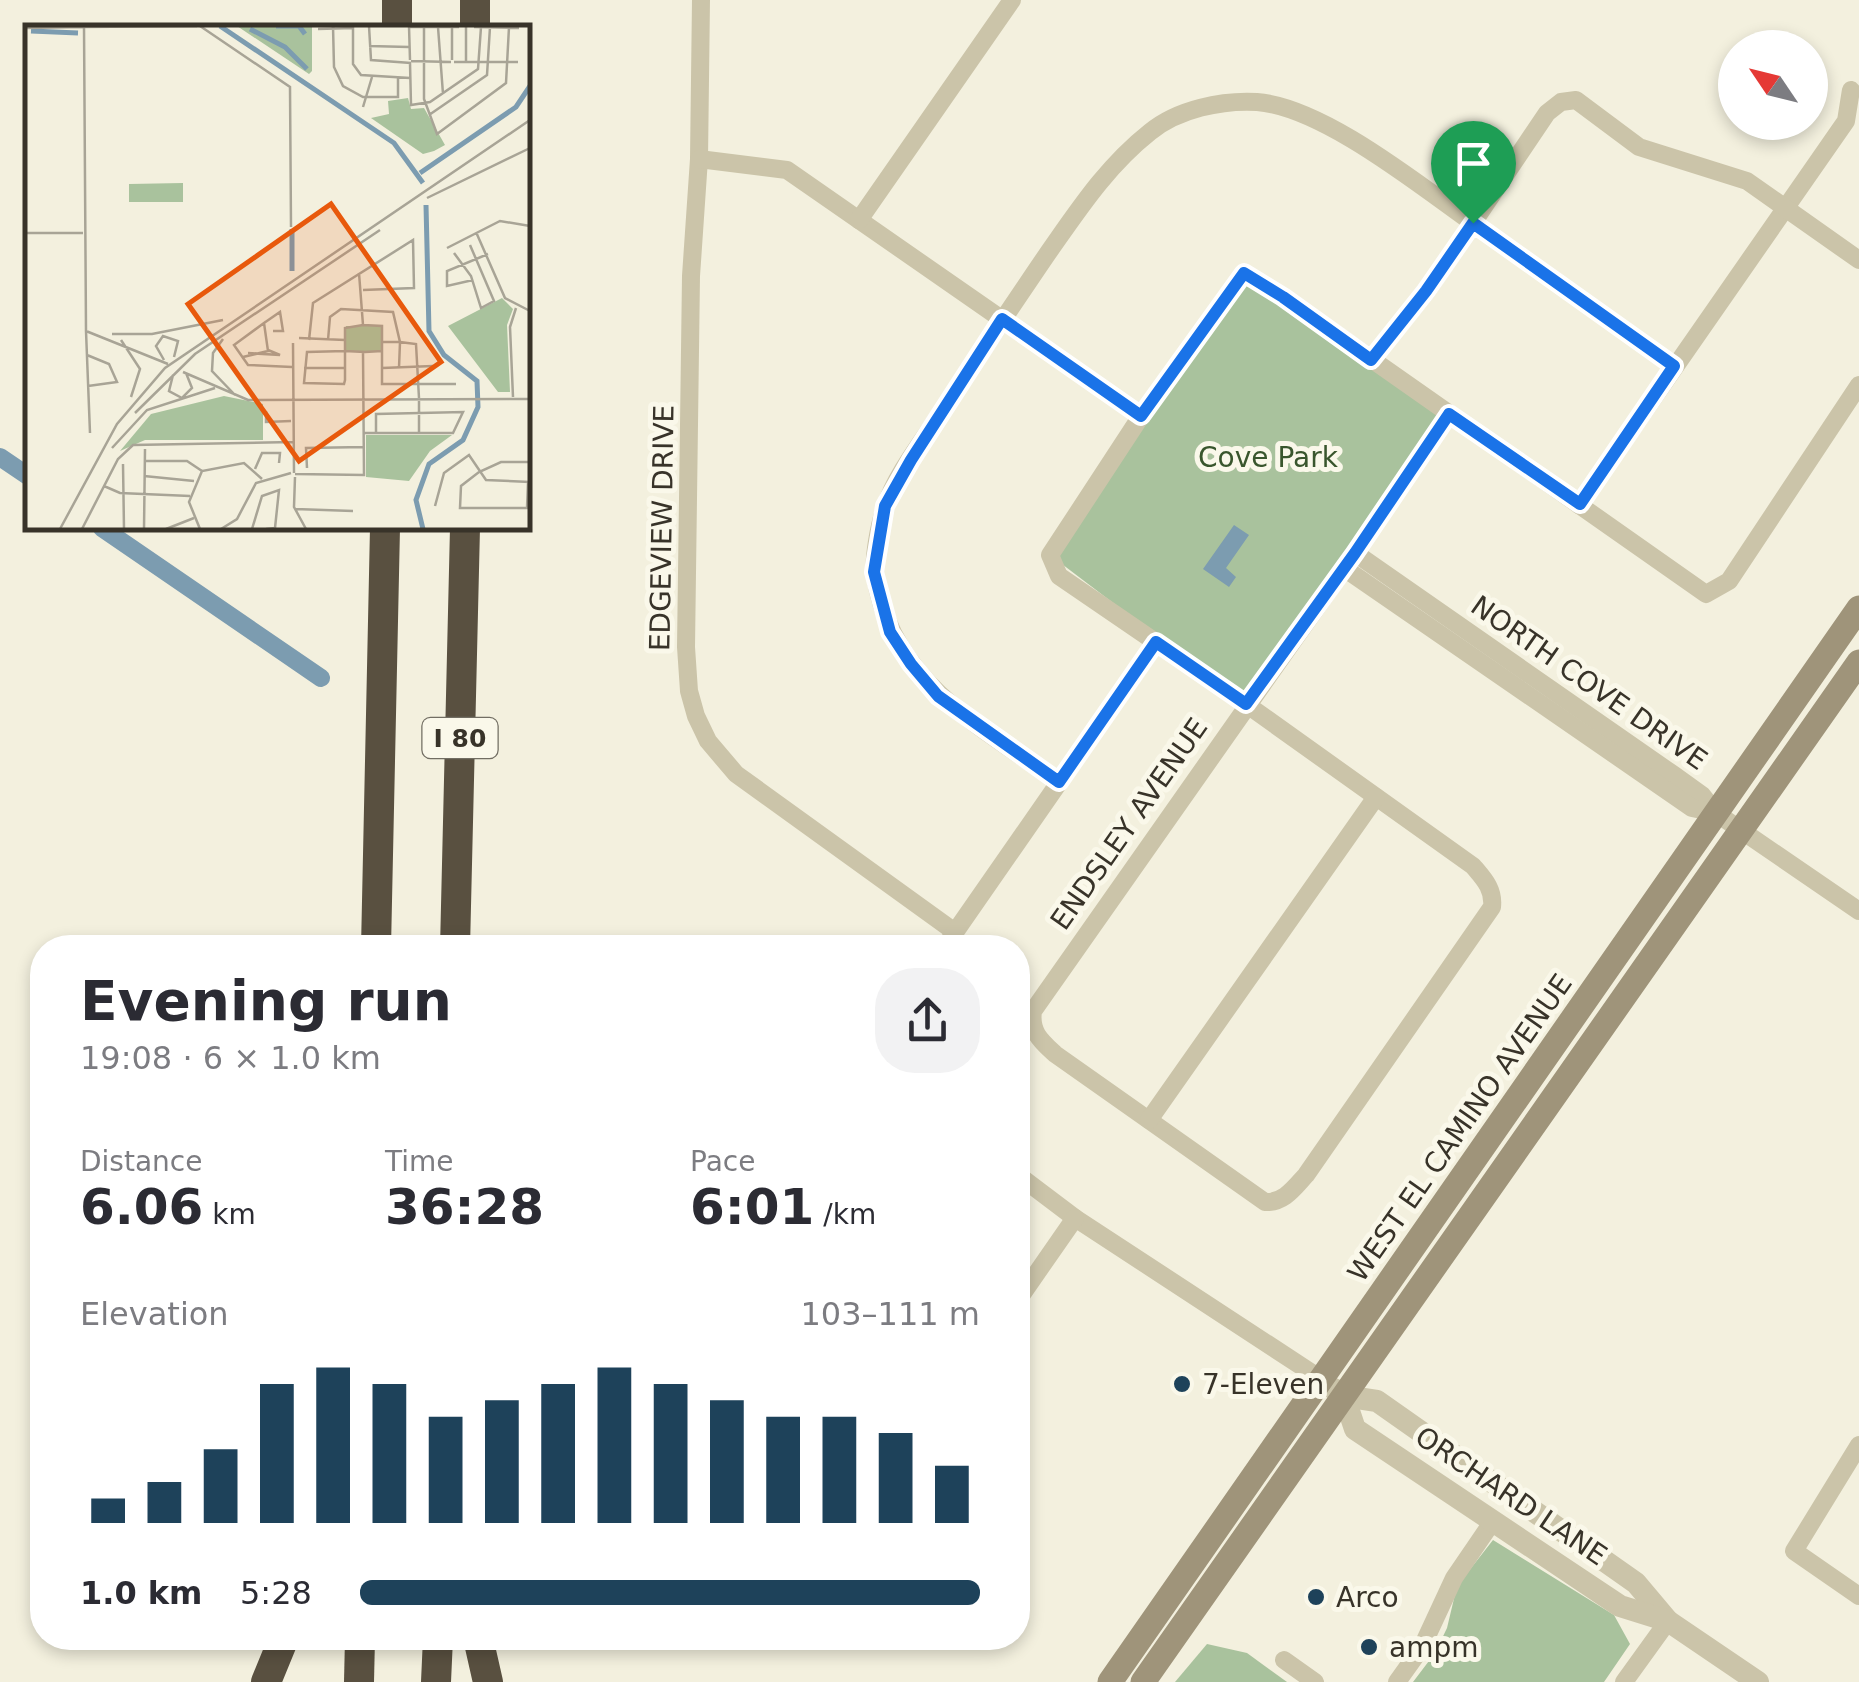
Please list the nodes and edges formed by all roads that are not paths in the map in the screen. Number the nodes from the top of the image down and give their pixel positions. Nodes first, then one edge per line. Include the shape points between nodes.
1 (397, 0) edge
2 (476, 0) edge
3 (700, 0) edge
4 (1012, 0) edge
5 (396, 25) edge
6 (475, 25) edge
7 (1850, 90) dead end
8 (699, 159) junction
9 (1787, 210) junction
10 (859, 220) junction
11 (1473, 223) junction
12 (1859, 260) edge
13 (1002, 319) junction
14 (1371, 360) junction
15 (1674, 366) junction
16 (1859, 386) edge
17 (1449, 414) junction
18 (1141, 416) junction
19 (1580, 504) junction
20 (386, 530) edge
21 (465, 530) edge
22 (1349, 561) junction
23 (1859, 608) edge
24 (1156, 642) junction
25 (1859, 662) edge
26 (1246, 704) junction
27 (1059, 782) junction
28 (1376, 797) junction
29 (1716, 813) junction
30 (1742, 830) junction
31 (1859, 912) edge
32 (376, 935) edge
33 (455, 935) edge
34 (943, 935) edge
35 (952, 935) edge
36 (1149, 1120) junction
37 (1030, 1184) edge
38 (1075, 1218) junction
39 (1030, 1283) edge
40 (1320, 1379) junction
41 (1344, 1396) junction
42 (1859, 1444) edge
43 (1493, 1520) junction
44 (1859, 1596) edge
45 (1668, 1621) junction
46 (279, 1650) edge
47 (360, 1650) edge
48 (437, 1650) edge
49 (481, 1650) edge
50 (1284, 1660) dead end
51 (266, 1682) edge
52 (359, 1682) edge
53 (436, 1682) edge
54 (488, 1682) edge
55 (1110, 1682) edge
56 (1142, 1682) edge
57 (1315, 1682) edge
58 (1397, 1682) edge
59 (1624, 1682) edge
60 (1758, 1682) edge

1 - 5 highway
2 - 6 highway
3 - 8 street, EDGEVIEW DRIVE
4 - 10 street
7 - 9 street via 1846,122
8 - 10 street via 787,170
8 - 34 street, EDGEVIEW DRIVE via 685,621 696,716 736,774
9 - 11 street via 1747,181 1639,147 1576,100 1547,113
9 - 12 street
9 - 15 street
10 - 13 street
11 - 13 street via 1314,118 1258,102 1200,106 1153,129 1100,178
11 - 14 street
11 - 15 street
13 - 18 street
13 - 27 street via 885,506 874,572 890,632 938,696
14 - 17 street
14 - 18 street via 1244,273
15 - 19 street
16 - 19 street via 1728,582 1706,594
17 - 19 street
17 - 22 street, ENDSLEY AVENUE
18 - 24 street via 1050,555 1059,576
20 - 32 highway
21 - 33 highway, I 80
22 - 26 street, ENDSLEY AVENUE
22 - 29 street, NORTH COVE DRIVE via 1692,808
23 - 29 main road, WEST EL CAMINO AVENUE
24 - 26 street
24 - 27 street
25 - 30 main road
26 - 28 street
26 - 36 street, ENDSLEY AVENUE via 1032,1011 1037,1037 1055,1054
27 - 35 street
28 - 36 street
28 - 36 street via 1472,866 1493,896 1492,907 1306,1175 1275,1203 1265,1202
29 - 30 street, NORTH COVE DRIVE
29 - 40 main road, WEST EL CAMINO AVENUE
30 - 31 street, NORTH COVE DRIVE
30 - 41 main road
37 - 38 street, ORCHARD LANE
38 - 39 street
38 - 40 street, ORCHARD LANE
40 - 41 street, ORCHARD LANE
40 - 55 main road, WEST EL CAMINO AVENUE
41 - 43 street, ORCHARD LANE via 1356,1428
41 - 45 street, ORCHARD LANE via 1377,1401 1636,1583
41 - 56 main road
42 - 44 street via 1794,1551
43 - 45 street, ORCHARD LANE via 1620,1606
43 - 58 street
45 - 59 street
45 - 60 street, ORCHARD LANE
46 - 51 highway
47 - 52 highway
48 - 53 highway
49 - 54 highway
50 - 57 street

